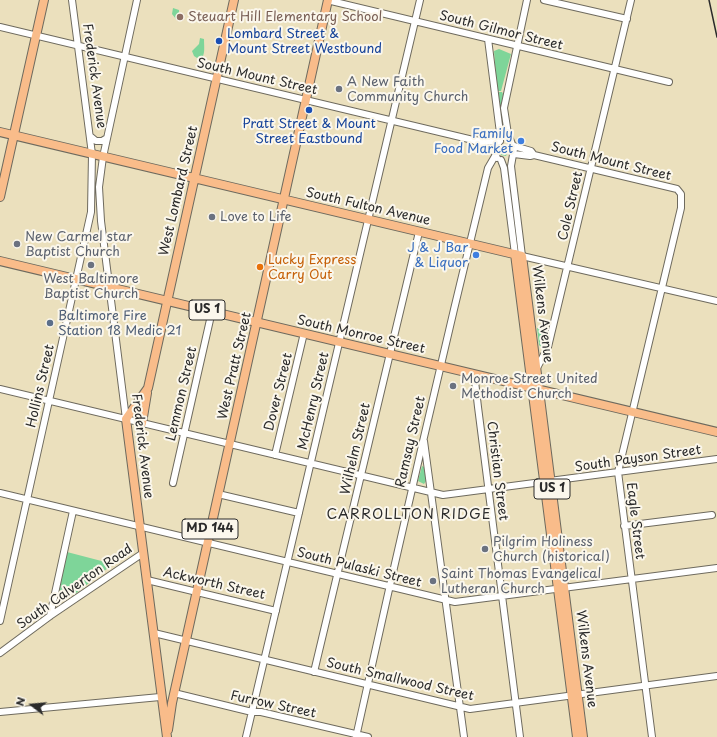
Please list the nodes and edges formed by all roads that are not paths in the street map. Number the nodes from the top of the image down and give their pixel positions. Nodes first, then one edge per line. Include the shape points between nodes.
1 (44, 0) edge
2 (72, 0) edge
3 (137, 0) edge
4 (234, 0) edge
5 (328, 0) edge
6 (420, 0) edge
7 (527, 0) edge
8 (544, 0) edge
9 (631, 0) edge
10 (627, 19) junction
11 (415, 21) junction
12 (0, 27) edge
13 (36, 36) junction
14 (488, 39) junction
15 (516, 45) junction
16 (78, 46) junction
17 (124, 57) junction
18 (615, 70) junction
19 (217, 79) junction
20 (669, 82) dead end
21 (306, 100) junction
22 (392, 120) junction
23 (0, 132) edge
24 (89, 134) junction
25 (14, 136) junction
26 (107, 138) junction
27 (473, 140) junction
28 (498, 141) junction
29 (512, 144) junction
30 (494, 153) junction
31 (92, 154) junction
32 (514, 155) junction
33 (534, 155) junction
34 (103, 157) junction
35 (501, 160) junction
36 (591, 168) junction
37 (194, 178) junction
38 (681, 194) joint
39 (0, 197) edge
40 (284, 200) junction
41 (368, 220) junction
42 (419, 232) junction
43 (470, 244) junction
44 (519, 255) junction
45 (0, 261) edge
46 (568, 267) junction
47 (76, 279) junction
48 (109, 286) junction
49 (661, 289) junction
50 (167, 300) junction
51 (717, 301) edge
52 (212, 311) junction
53 (257, 322) junction
54 (304, 333) junction
55 (339, 342) junction
56 (390, 354) junction
57 (440, 366) junction
58 (537, 368) junction
59 (477, 375) junction
60 (148, 388) junction
61 (0, 389) edge
62 (536, 389) junction
63 (49, 401) junction
64 (632, 412) junction
65 (126, 419) junction
66 (142, 423) junction
67 (717, 432) edge
68 (184, 433) junction
69 (424, 437) junction
70 (230, 444) junction
71 (275, 455) junction
72 (717, 459) edge
73 (311, 464) junction
74 (618, 472) junction
75 (360, 476) junction
76 (173, 482) dead end
77 (548, 482) junction
78 (412, 488) junction
79 (488, 489) junction
80 (432, 492) junction
81 (0, 493) edge
82 (218, 494) junction
83 (27, 500) junction
84 (73, 511) junction
85 (299, 513) junction
86 (712, 515) dead end
87 (140, 526) junction
88 (624, 526) junction
89 (207, 543) junction
90 (143, 552) junction
91 (287, 562) junction
92 (717, 568) edge
93 (338, 574) junction
94 (631, 579) junction
95 (147, 580) junction
96 (390, 587) junction
97 (561, 589) junction
98 (196, 591) junction
99 (502, 596) junction
100 (3, 597) edge
101 (446, 600) junction
102 (276, 611) junction
103 (50, 616) junction
104 (0, 622) edge
105 (154, 633) junction
106 (186, 641) junction
107 (0, 653) edge
108 (264, 660) junction
109 (314, 672) junction
110 (717, 676) edge
111 (368, 685) junction
112 (645, 686) junction
113 (174, 693) junction
114 (575, 695) junction
115 (160, 697) junction
116 (515, 703) junction
117 (460, 707) junction
118 (0, 712) edge
119 (252, 712) junction
120 (356, 736) edge
121 (167, 737) edge
122 (246, 737) edge
123 (368, 737) edge
124 (464, 737) edge
125 (520, 737) edge
126 (577, 737) edge
127 (583, 737) edge
128 (652, 737) edge

1 - 13 main road
2 - 16 street, Frederick Avenue
3 - 17 street
4 - 19 main road, West Lombard Street
5 - 11 street, South Gilmor Street
5 - 21 main road, West Pratt Street
6 - 11 street, McHenry Street
7 - 15 street
8 - 10 street
9 - 10 street, Cole Street
10 - 18 street, Cole Street
11 - 14 street, South Gilmor Street
11 - 22 street, McHenry Street
12 - 13 street, South Mount Street
13 - 16 street, South Mount Street
13 - 25 main road
14 - 15 street, South Gilmor Street
14 - 28 street via 500,133
15 - 18 street, South Gilmor Street
15 - 29 street via 504,108
16 - 17 street, South Mount Street
16 - 24 street, Frederick Avenue
17 - 19 street, South Mount Street
17 - 26 street
18 - 20 street, South Gilmor Street
18 - 36 street, Cole Street
19 - 21 street, South Mount Street
19 - 37 main road, West Lombard Street
21 - 22 street, South Mount Street
21 - 40 main road, West Pratt Street
22 - 27 street, South Mount Street
22 - 41 street, McHenry Street
23 - 25 main road, South Fulton Avenue
24 - 26 street via 96,141
24 - 31 street, Frederick Avenue
25 - 31 main road, South Fulton Avenue
25 - 39 main road
26 - 34 street
27 - 28 street, South Mount Street
27 - 30 street, South Mount Street
28 - 29 street via 505,140
28 - 30 street
29 - 32 street
29 - 33 street, South Mount Street via 531,151
30 - 35 street
30 - 43 street, Ramsay Street
31 - 34 main road, South Fulton Avenue
31 - 47 street, Hollins Street via 91,212
32 - 33 street, South Mount Street
32 - 35 street via 507,161
32 - 44 street, Wilkens Avenue via 511,166
33 - 36 street, South Mount Street
34 - 37 main road, South Fulton Avenue
34 - 48 street, Frederick Avenue via 99,176 99,198
35 - 44 street, Wilkens Avenue
36 - 38 street, South Mount Street via 677,189
36 - 46 street, Cole Street
37 - 40 main road, South Fulton Avenue
37 - 50 main road, West Lombard Street
38 - 49 street, Eagle Street via 681,208
40 - 41 main road, South Fulton Avenue
40 - 53 main road, West Pratt Street / MD 144
41 - 42 main road, South Fulton Avenue
41 - 55 street, McHenry Street
42 - 43 main road, South Fulton Avenue
42 - 56 street, Wilhelm Street
43 - 44 main road, South Fulton Avenue
43 - 57 street, Ramsay Street
44 - 46 street, South Fulton Avenue
44 - 58 main road, Wilkens Avenue / US 1
44 - 62 main road, Wilkens Avenue
45 - 47 main road, South Monroe Street / US 1
46 - 49 street, South Fulton Avenue
46 - 58 street, Cole Street via 548,348
47 - 48 main road, South Monroe Street / US 1
47 - 63 street, Hollins Street
48 - 50 main road, South Monroe Street / US 1
48 - 65 street, Frederick Avenue
49 - 51 street, South Fulton Avenue
49 - 64 street, Eagle Street
50 - 52 main road, South Monroe Street / US 1
50 - 60 main road, West Lombard Street
52 - 53 main road, South Monroe Street / US 1
52 - 68 street, Lemmon Street
53 - 54 main road, South Monroe Street / US 1
53 - 70 main road, West Pratt Street / MD 144
54 - 55 main road, South Monroe Street / US 1
54 - 71 street, Dover Street
55 - 56 main road, South Monroe Street / US 1
55 - 73 street, McHenry Street
56 - 57 main road, South Monroe Street / US 1
56 - 75 street, Wilhelm Street
57 - 59 main road, South Monroe Street / US 1
57 - 69 street, Ramsay Street
58 - 62 main road, Wilkens Avenue / US 1
59 - 62 main road, South Monroe Street / US 1
59 - 79 street, Christian Street via 475,381
60 - 65 main road, West Lombard Street
60 - 66 main road, West Lombard Street
61 - 63 street, South Payson Street
62 - 64 main road, South Monroe Street
62 - 77 main road, Wilkens Avenue / US 1
63 - 65 street, South Payson Street
63 - 83 street, Hollins Street
64 - 67 main road, South Monroe Street
64 - 74 street, Eagle Street
65 - 66 street, South Payson Street
65 - 87 main road, Frederick Avenue / MD 144
66 - 68 street, South Payson Street
68 - 70 street, South Payson Street
68 - 76 street, Lemmon Street
69 - 78 street, Ramsay Street
69 - 80 street
70 - 71 street, South Payson Street
70 - 82 main road, West Pratt Street / MD 144
71 - 73 street, South Payson Street
72 - 74 street, South Payson Street
73 - 75 street, South Payson Street
73 - 85 street, McHenry Street
74 - 77 street, South Payson Street
74 - 88 street, Eagle Street
75 - 78 street, South Payson Street
75 - 93 street, Wilhelm Street
77 - 79 street, South Payson Street
77 - 97 main road, Wilkens Avenue / US 1
78 - 80 street, South Payson Street
78 - 96 street, Ramsay Street
79 - 80 street, South Payson Street via 444,495
79 - 99 street, Christian Street
80 - 101 street
81 - 83 street, South Pulaski Street
82 - 85 street
82 - 89 main road, West Pratt Street / MD 144
83 - 84 street, South Pulaski Street
83 - 100 street, Hollins Street
84 - 87 street, South Pulaski Street
84 - 103 street
85 - 91 street, McHenry Street
86 - 88 street
87 - 89 street, South Pulaski Street
87 - 90 main road, Frederick Avenue / MD 144
88 - 94 street, Eagle Street
89 - 91 street, South Pulaski Street
89 - 98 main road, West Pratt Street / MD 144
90 - 95 main road, Frederick Avenue / MD 144
90 - 103 street, South Calverton Road
91 - 93 street, South Pulaski Street
91 - 102 street, McHenry Street
92 - 94 street, South Pulaski Street
93 - 96 street, South Pulaski Street
93 - 109 street, Wilhelm Street
94 - 97 street, South Pulaski Street
94 - 112 street, Eagle Street
95 - 98 street, Ackworth Street
95 - 105 main road, Frederick Avenue / MD 144
96 - 101 street, South Pulaski Street
96 - 111 street, Ramsay Street
97 - 99 street, South Pulaski Street
97 - 114 main road, Wilkens Avenue / US 1
98 - 102 street, Ackworth Street
98 - 106 main road, West Pratt Street / MD 144
99 - 101 street, South Pulaski Street via 454,602
99 - 116 street, Christian Street
100 - 104 street, Hollins Street
101 - 117 street
102 - 108 street, McHenry Street
103 - 107 street, South Calverton Road
105 - 106 street, South Smallwood Street
105 - 115 main road, Frederick Avenue / MD 144
106 - 108 street, South Smallwood Street
106 - 113 main road, West Pratt Street / MD 144
108 - 109 street, South Smallwood Street
108 - 119 street, McHenry Street
109 - 111 street, South Smallwood Street
110 - 112 street, South Smallwood Street
111 - 117 street, South Smallwood Street
111 - 120 street, Ramsay Street
112 - 114 street, South Smallwood Street
112 - 128 street, Eagle Street
113 - 119 street, Furrow Street
113 - 121 main road, West Pratt Street / MD 144
114 - 116 street, South Smallwood Street
114 - 126 main road, Wilkens Avenue / US 1
114 - 127 main road, Wilkens Avenue / US 1
115 - 118 street
115 - 121 main road, Frederick Avenue / MD 144
116 - 117 street, South Smallwood Street via 470,709
116 - 125 street, Christian Street
117 - 124 street
119 - 120 street, Furrow Street via 261,712
119 - 122 street, McHenry Street
120 - 123 street, Furrow Street

